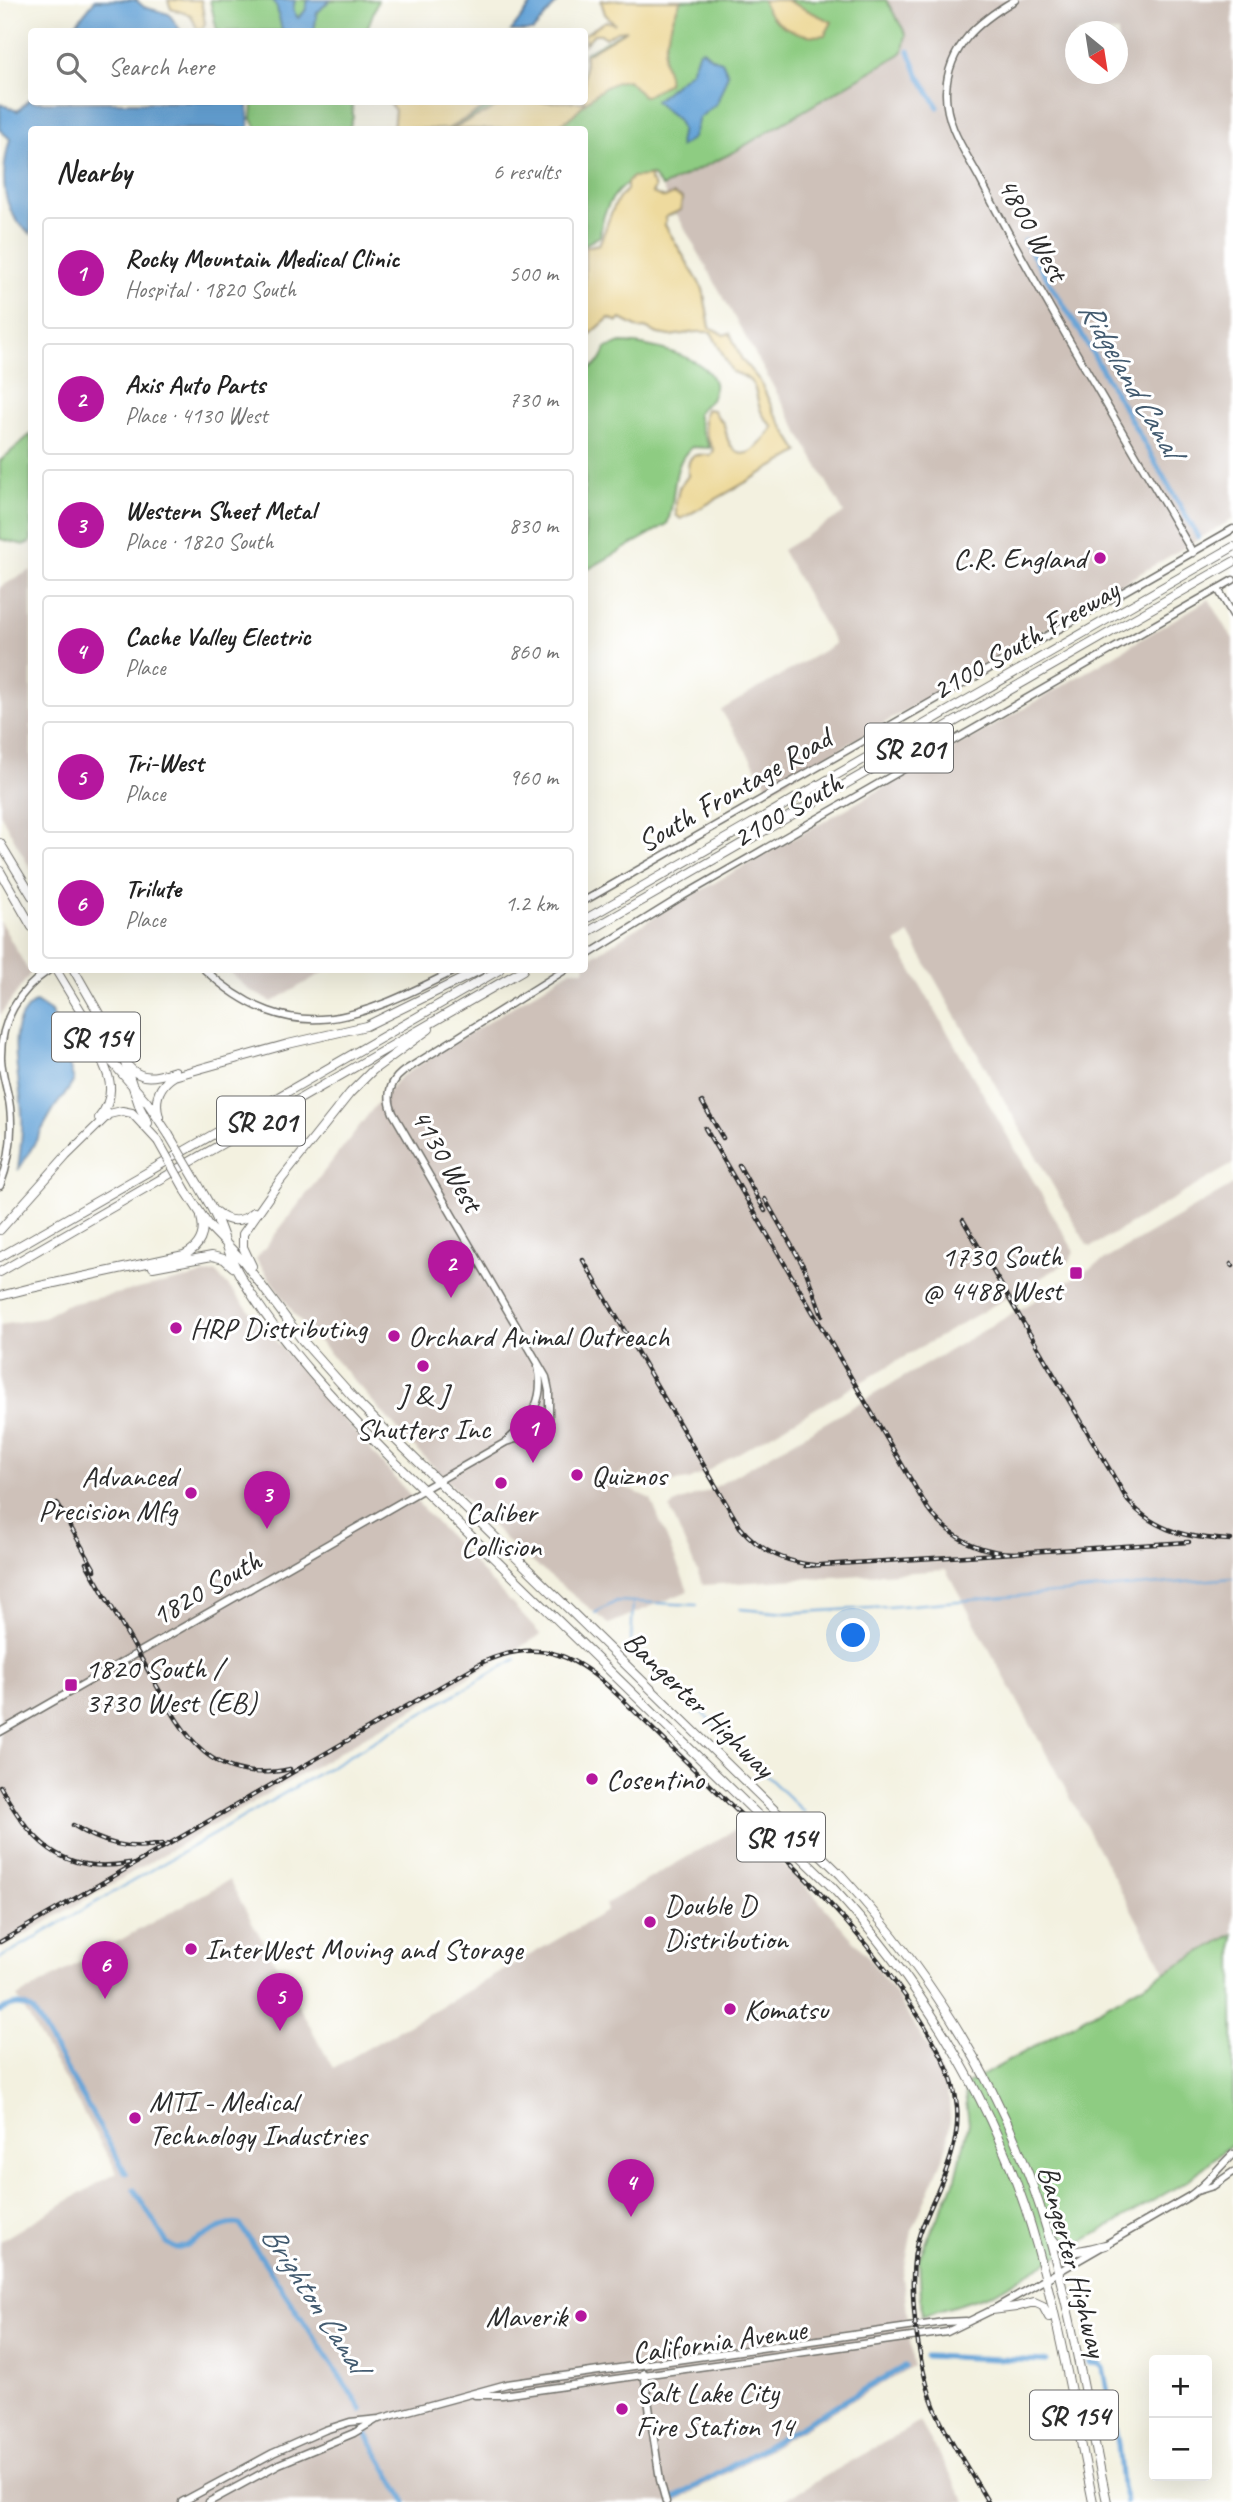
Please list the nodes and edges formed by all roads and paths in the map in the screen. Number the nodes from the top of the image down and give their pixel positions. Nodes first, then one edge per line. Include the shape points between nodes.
1 (1015, 0) edge
2 (1233, 529) edge
3 (1233, 547) edge
4 (1193, 552) junction
5 (1233, 562) edge
6 (1233, 580) edge
7 (1218, 589) junction
8 (1233, 615) edge
9 (0, 843) edge
10 (0, 871) edge
11 (28, 889) edge
12 (588, 899) edge
13 (588, 918) edge
14 (28, 920) edge
15 (588, 932) edge
16 (588, 955) edge
17 (45, 973) edge
18 (58, 973) edge
19 (76, 973) edge
20 (209, 973) edge
21 (450, 973) edge
22 (474, 973) edge
23 (494, 973) edge
24 (519, 973) edge
25 (519, 973) edge
26 (560, 973) edge
27 (64, 984) junction
28 (261, 1053) junction
29 (125, 1063) junction
30 (133, 1087) junction
31 (159, 1117) junction
32 (158, 1141) junction
33 (66, 1157) junction
34 (280, 1181) junction
35 (0, 1186) edge
36 (211, 1208) junction
37 (200, 1214) junction
38 (0, 1230) edge
39 (225, 1243) junction
40 (0, 1256) edge
41 (115, 1271) junction
42 (237, 1271) junction
43 (0, 1272) edge
44 (265, 1290) junction
45 (0, 1296) edge
46 (536, 1357) junction
47 (549, 1436) joint
48 (506, 1442) junction
49 (436, 1481) junction
50 (424, 1489) junction
51 (0, 1732) edge
52 (1233, 2154) edge
53 (1233, 2172) edge
54 (1197, 2191) junction
55 (1047, 2232) junction
56 (1106, 2245) junction
57 (1058, 2273) junction
58 (1045, 2280) junction
59 (992, 2310) junction
60 (968, 2320) junction
61 (1056, 2329) junction
62 (643, 2364) junction
63 (644, 2375) junction
64 (475, 2395) junction
65 (379, 2418) junction
66 (196, 2499) edge
67 (182, 2502) edge
68 (209, 2502) edge
69 (666, 2502) edge
70 (1093, 2502) edge
71 (1107, 2502) edge

1 - 4 street, 4800 West via 972,29 959,47 947,84 947,108 958,141 1010,237
2 - 4 street, South Frontage Road
3 - 13 highway, 2100 South Freeway / SR 201
4 - 12 street, South Frontage Road
5 - 15 highway, 2100 South Freeway / SR 201
6 - 7 street, 2100 South
7 - 8 street
7 - 16 street, 2100 South
9 - 11 highway
10 - 14 highway
17 - 35 street via 18,996 3,1031 1,1060 11,1126
18 - 27 highway, Bangerter Highway / SR 154
19 - 29 highway, Bangerter Highway / SR 154
20 - 21 street via 262,1008 323,1019 366,1012
22 - 28 highway via 366,1026
23 - 40 highway, SR 201
24 - 34 highway via 373,1070
25 - 43 highway, SR 201
26 - 46 street, 4130 West via 404,1071 388,1094 393,1113
27 - 30 highway, Bangerter Highway / SR 154 via 111,1061
27 - 33 highway via 111,1087 105,1110
28 - 29 highway via 150,1078 136,1074
28 - 31 highway via 170,1079 157,1097
29 - 30 highway, Bangerter Highway / SR 154
30 - 31 highway, Bangerter Highway / SR 154
30 - 32 highway, Bangerter Highway / SR 154
31 - 36 highway, Bangerter Highway / SR 154, bridge
32 - 33 highway via 136,1116 118,1111 103,1118
32 - 37 highway, Bangerter Highway / SR 154, bridge
33 - 38 highway
34 - 36 highway via 246,1218 228,1219
34 - 44 highway via 242,1237
36 - 39 highway, Bangerter Highway / SR 154
37 - 39 highway, Bangerter Highway / SR 154
37 - 41 highway via 203,1232 192,1250
39 - 42 highway, Bangerter Highway / SR 154
39 - 44 highway, Bangerter Highway / SR 154
41 - 42 highway via 208,1256 224,1259
41 - 45 highway
42 - 50 highway, Bangerter Highway / SR 154 via 311,1371
44 - 49 highway, Bangerter Highway / SR 154 via 318,1359
46 - 47 street, 4130 West via 549,1391
46 - 48 street via 541,1390 536,1409
47 - 48 street, 1820 South
48 - 49 street, 1820 South
49 - 50 street, 1820 South
49 - 55 highway, Bangerter Highway / SR 154 via 828,1862 887,1927 942,2004 987,2081 1020,2153
50 - 51 street, 1820 South
50 - 58 highway, Bangerter Highway / SR 154 via 816,1871 878,1940 936,2021 986,2111 1024,2206
52 - 54 street, California Avenue
53 - 54 street, California Avenue
54 - 56 street, California Avenue
55 - 56 highway via 1068,2251
55 - 57 highway, Bangerter Highway / SR 154
56 - 57 street, California Avenue
57 - 58 street, California Avenue
57 - 71 highway, Bangerter Highway / SR 154
58 - 59 street, California Avenue
58 - 61 highway, Bangerter Highway / SR 154
59 - 60 street, California Avenue
59 - 61 highway via 1036,2302 1045,2308
60 - 62 street, California Avenue
60 - 63 street, California Avenue via 947,2332
61 - 70 highway, Bangerter Highway / SR 154
62 - 63 street
62 - 64 street, California Avenue via 521,2382
63 - 64 street, California Avenue
63 - 69 street
64 - 65 street, California Avenue
65 - 66 street, California Avenue via 346,2423 305,2438 249,2465
65 - 68 street, California Avenue
66 - 67 street, California Avenue

